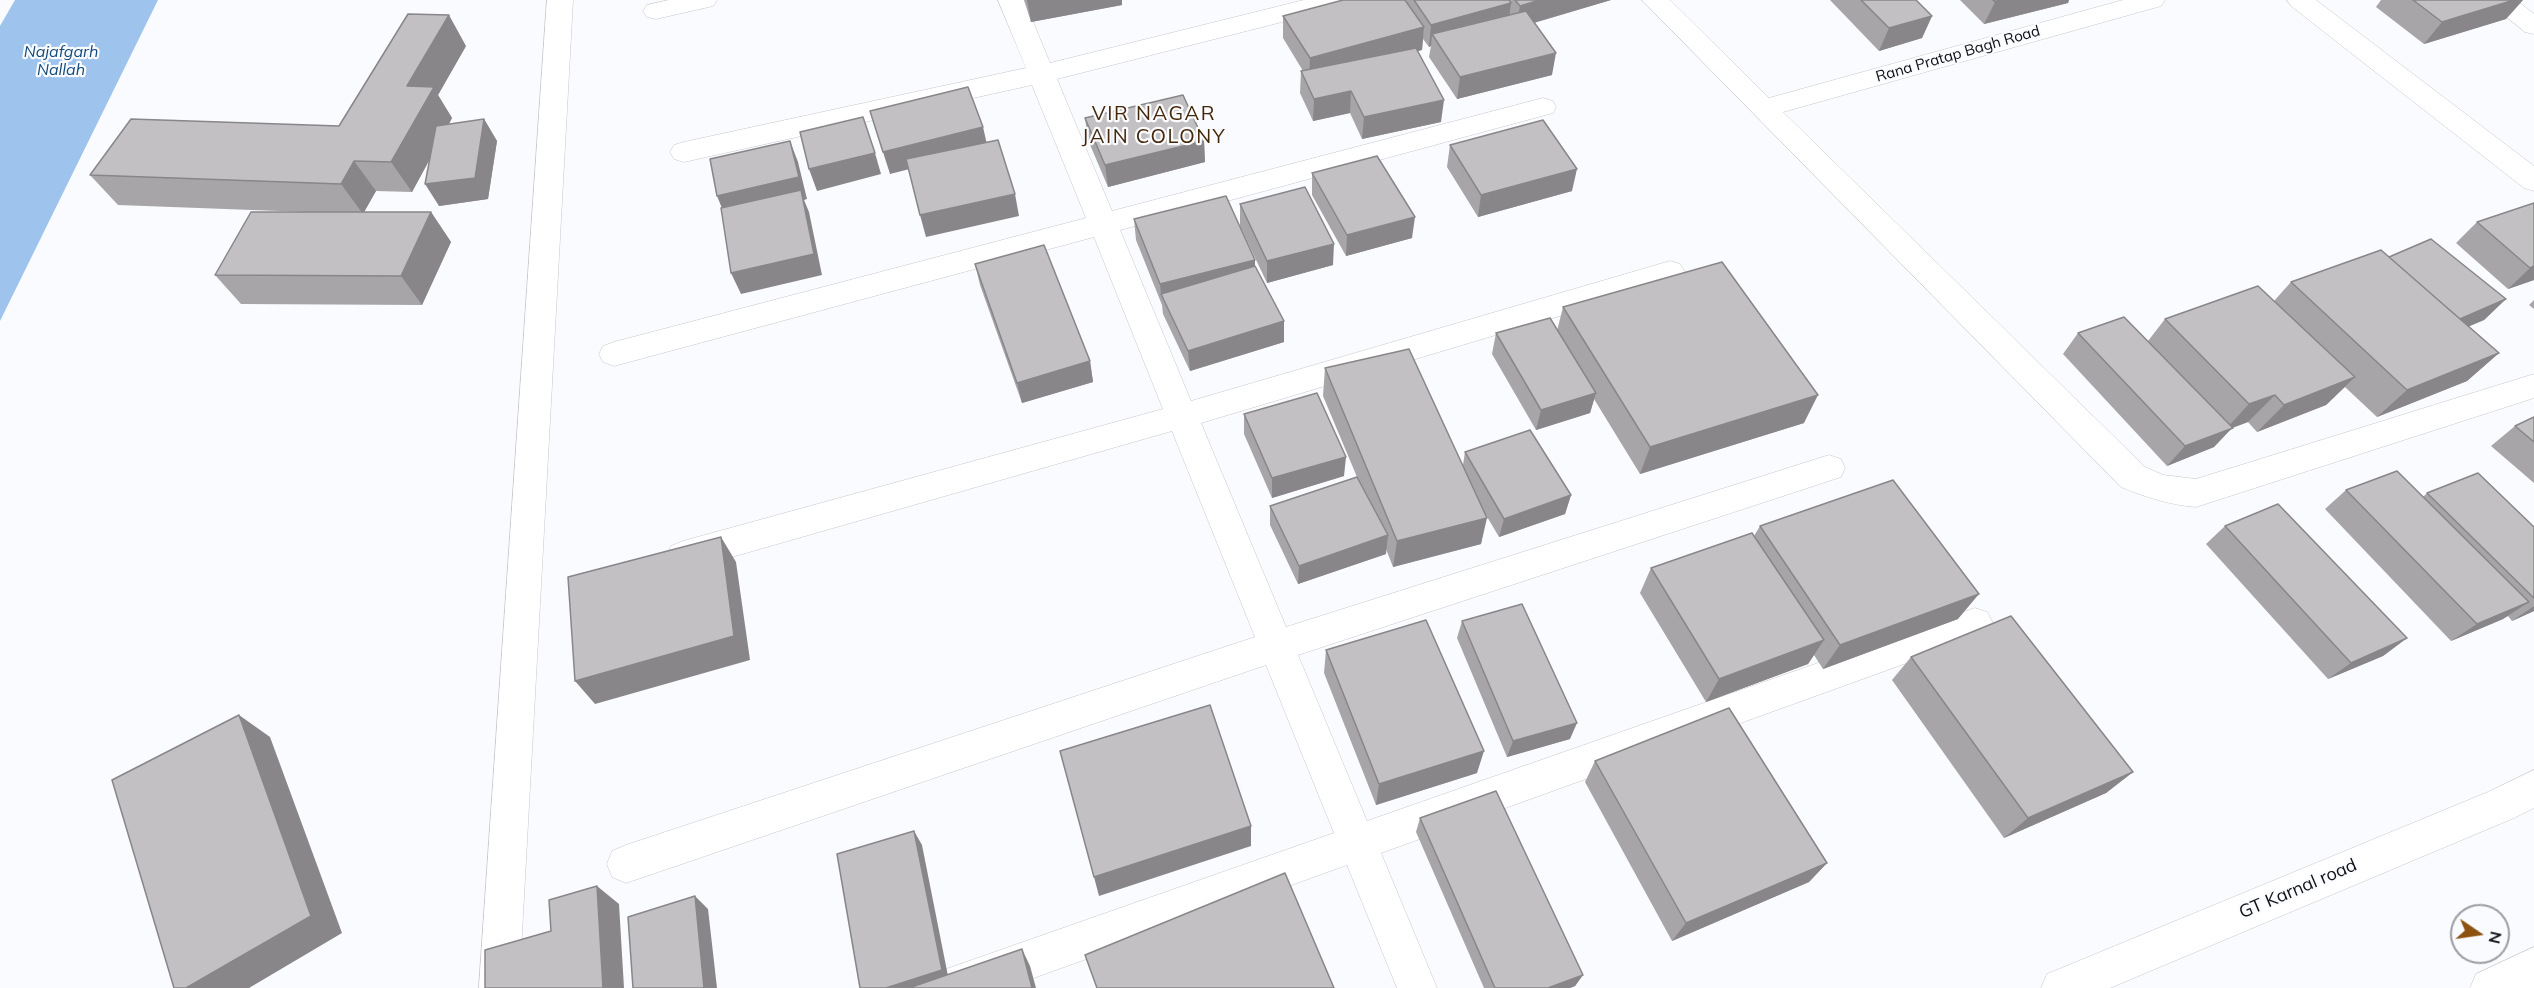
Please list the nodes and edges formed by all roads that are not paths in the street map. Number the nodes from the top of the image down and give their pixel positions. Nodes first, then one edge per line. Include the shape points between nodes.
1 (560, 0) edge
2 (704, 0) edge
3 (1011, 0) edge
4 (1336, 0) edge
5 (1655, 0) edge
6 (2152, 0) edge
7 (2300, 0) edge
8 (2499, 0) edge
9 (656, 11) dead end
10 (2534, 26) edge
11 (1041, 74) junction
12 (1543, 107) dead end
13 (1764, 108) junction
14 (684, 152) dead end
15 (2534, 181) edge
16 (1103, 224) junction
17 (1670, 272) dead end
18 (614, 354) dead end
19 (2534, 386) edge
20 (1182, 416) junction
21 (1829, 468) dead end
22 (655, 564) edge
23 (1975, 623) edge
24 (1276, 646) junction
25 (2534, 788) edge
26 (1357, 844) junction
27 (626, 864) dead end
28 (2534, 967) edge
29 (499, 988) edge
30 (949, 988) edge
31 (1417, 988) edge
32 (2061, 988) edge
33 (2490, 988) edge

1 - 29 street
2 - 9 street
3 - 11 street
4 - 11 street
5 - 13 street
6 - 13 street, Rana Pratap Bagh Road
7 - 15 street
8 - 10 street
11 - 14 street
11 - 16 street
12 - 16 street
13 - 19 street via 2133,477 2153,487 2196,493
16 - 18 street
16 - 20 street
17 - 20 street
20 - 22 street
20 - 24 street
21 - 24 street
23 - 26 street
24 - 26 street
24 - 27 street
25 - 32 street, GT Karnal road
26 - 30 street
26 - 31 street
28 - 33 street

